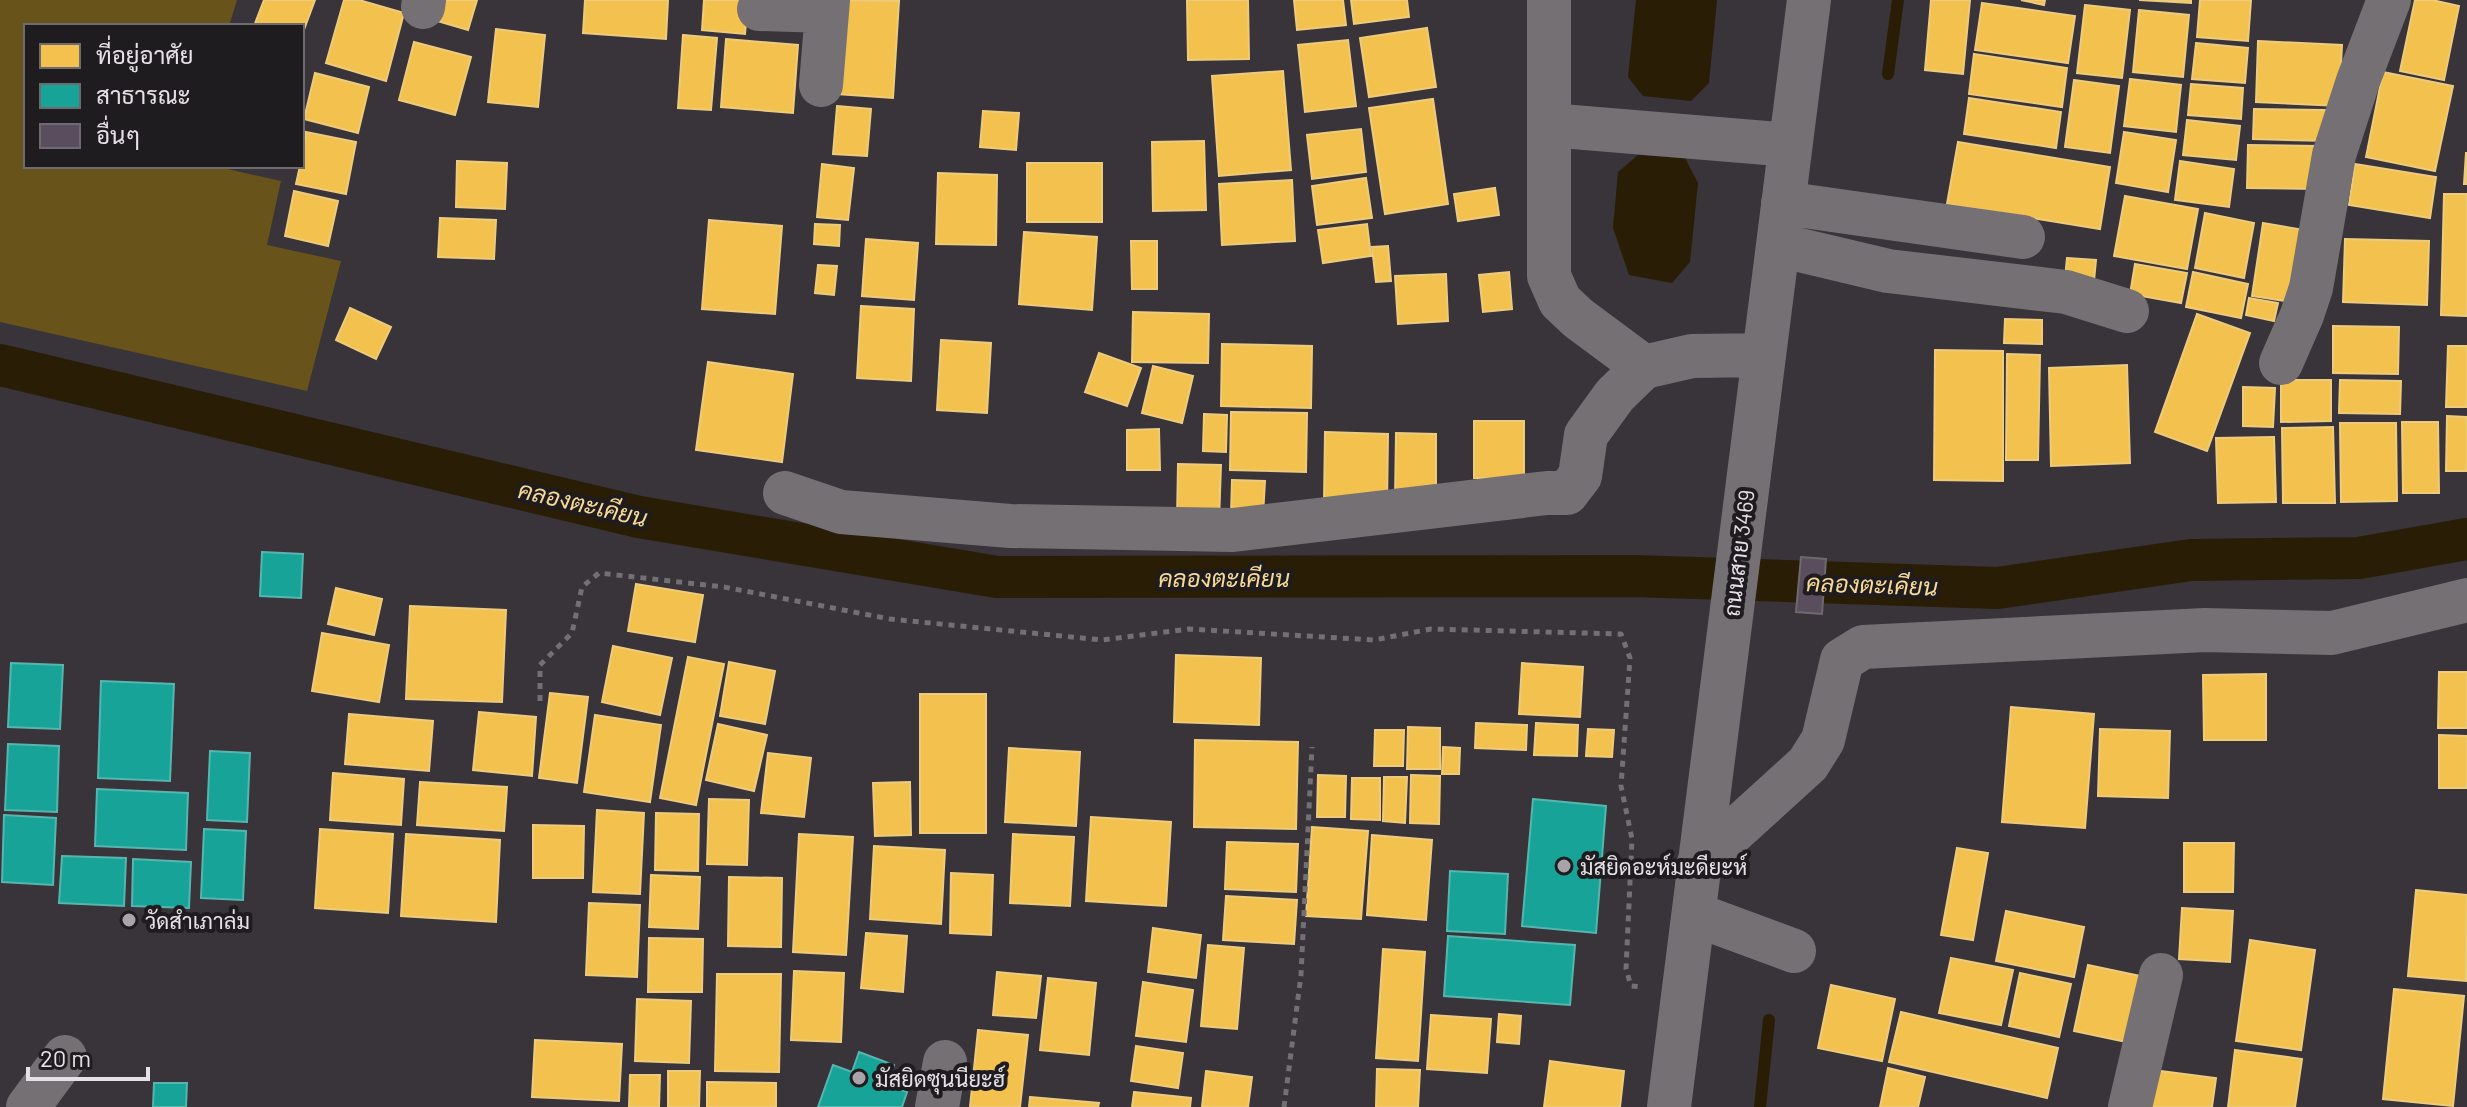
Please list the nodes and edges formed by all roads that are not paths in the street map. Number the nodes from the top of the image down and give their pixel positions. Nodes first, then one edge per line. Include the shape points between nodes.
1 (1549, 0) edge
2 (1809, 0) edge
3 (2389, 0) edge
4 (828, 6) edge
5 (759, 9) dead end
6 (821, 85) dead end
7 (1549, 125) junction
8 (1790, 145) junction
9 (1783, 203) junction
10 (2023, 237) dead end
11 (1778, 245) junction
12 (2127, 311) dead end
13 (1763, 355) junction
14 (2281, 363) dead end
15 (1644, 367) junction
16 (785, 493) dead end
17 (2467, 600) edge
18 (1699, 863) junction
19 (1694, 914) junction
20 (1794, 951) dead end
21 (2161, 975) dead end
22 (65, 1057) dead end
23 (945, 1062) dead end
24 (28, 1107) edge
25 (937, 1107) edge
26 (1669, 1107) edge
27 (2130, 1107) edge

1 - 7 street
2 - 8 street, ถนนสาย 3469
3 - 14 street via 2334,155 2311,288
4 - 5 street
4 - 6 street
7 - 8 street
7 - 15 street via 1549,276 1560,301
8 - 9 street, ถนนสาย 3469
9 - 10 street
9 - 11 street, ถนนสาย 3469
11 - 12 street via 1888,271 2066,292
11 - 13 street, ถนนสาย 3469
13 - 15 street via 1692,356
13 - 18 street, ถนนสาย 3469
15 - 16 street via 1586,435 1580,476 1567,493 1233,530 994,525 841,512
17 - 18 street via 2332,633 2205,630 1863,647 1842,660 1823,740 1808,764
18 - 19 street, ถนนสาย 3469
19 - 20 street
19 - 26 street, ถนนสาย 3469
21 - 27 street
22 - 24 street
23 - 25 street

